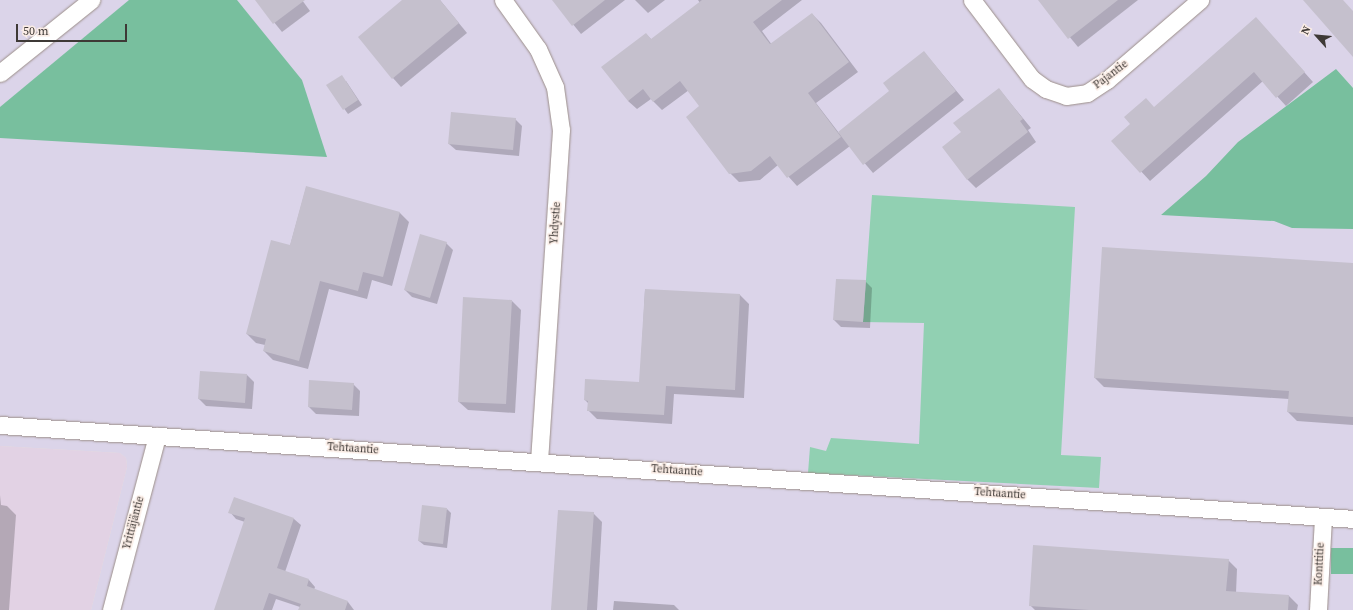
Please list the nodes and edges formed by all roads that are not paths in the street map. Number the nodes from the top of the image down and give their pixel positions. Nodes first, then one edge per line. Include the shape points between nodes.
1 (92, 0) edge
2 (502, 0) edge
3 (972, 0) edge
4 (1200, 0) edge
5 (0, 73) edge
6 (0, 425) edge
7 (157, 436) junction
8 (539, 461) junction
9 (1323, 517) junction
10 (1353, 519) edge
11 (110, 610) edge
12 (1318, 610) edge

1 - 5 street
2 - 8 street, Yhdystie via 538,50 555,87 561,130
3 - 4 street, Pajantie via 1032,78 1046,90 1066,96 1087,93 1107,80
6 - 7 street, Tehtaantie
7 - 8 street, Tehtaantie
7 - 11 street, Yrittäjäntie
8 - 9 street, Tehtaantie
9 - 10 street, Tehtaantie
9 - 12 street, Konttitie

